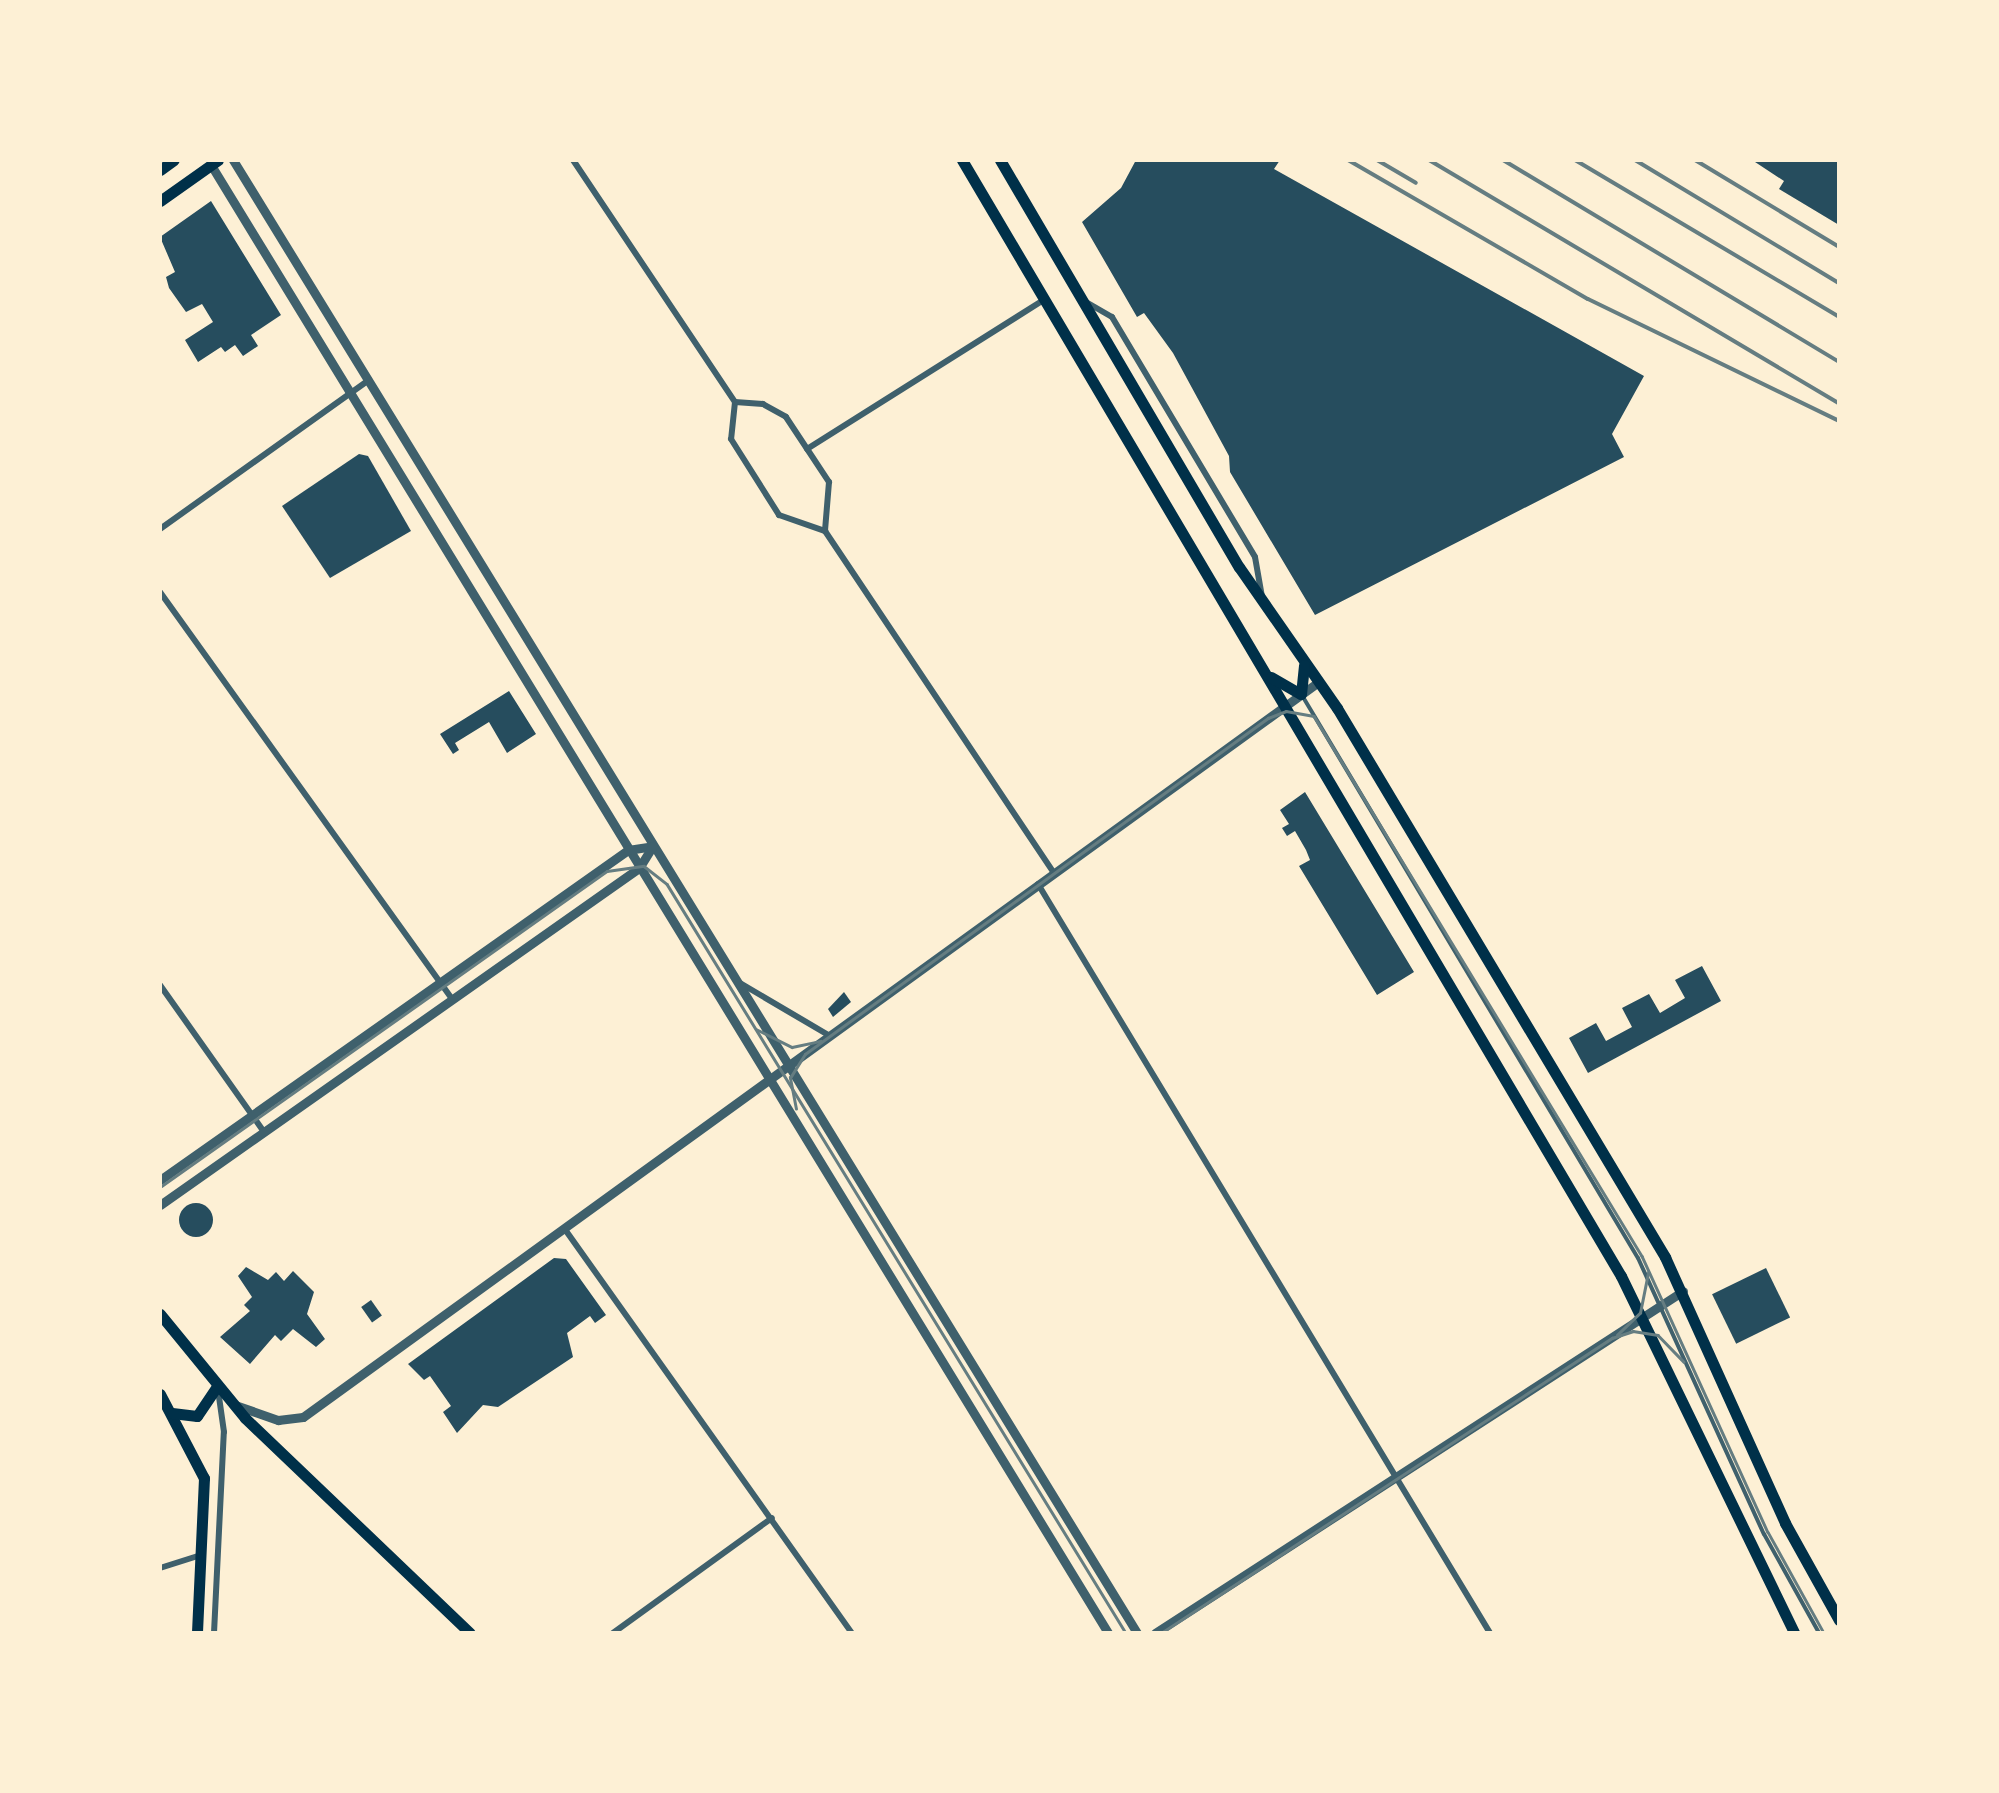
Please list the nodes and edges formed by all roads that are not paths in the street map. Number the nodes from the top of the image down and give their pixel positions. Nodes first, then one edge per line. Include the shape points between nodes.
1 (174, 160) edge
2 (233, 160) edge
3 (573, 160) edge
4 (962, 160) edge
5 (1000, 160) edge
6 (215, 163) edge
7 (160, 170) edge
8 (160, 201) edge
9 (1045, 299) junction
10 (1084, 301) junction
11 (369, 380) junction
12 (350, 394) junction
13 (735, 402) junction
14 (750, 404) junction
15 (732, 416) junction
16 (807, 448) junction
17 (826, 512) junction
18 (808, 524) junction
19 (160, 528) edge
20 (825, 531) junction
21 (160, 592) edge
22 (1262, 596) junction
23 (1304, 665) junction
24 (1270, 678) junction
25 (1317, 682) junction
26 (1301, 694) junction
27 (1284, 706) junction
28 (653, 846) junction
29 (628, 850) junction
30 (639, 868) junction
31 (1054, 873) junction
32 (1038, 884) junction
33 (440, 982) junction
34 (738, 982) junction
35 (160, 985) edge
36 (452, 999) junction
37 (830, 1036) junction
38 (789, 1065) junction
39 (768, 1080) junction
40 (252, 1115) junction
41 (264, 1132) junction
42 (160, 1180) edge
43 (160, 1205) edge
44 (564, 1228) junction
45 (1682, 1291) junction
46 (1662, 1304) junction
47 (160, 1314) edge
48 (1642, 1317) junction
49 (165, 1324) edge
50 (217, 1386) junction
51 (160, 1394) edge
52 (233, 1404) junction
53 (172, 1413) junction
54 (1396, 1477) junction
55 (772, 1518) junction
56 (201, 1554) junction
57 (160, 1568) edge
58 (1839, 1620) edge
59 (197, 1633) edge
60 (214, 1633) edge
61 (470, 1633) edge
62 (614, 1633) edge
63 (852, 1633) edge
64 (1108, 1633) edge
65 (1137, 1633) edge
66 (1155, 1633) edge
67 (1490, 1633) edge
68 (1794, 1633) edge
69 (1819, 1633) edge

1 - 7 main road
2 - 11 street
3 - 13 street
4 - 9 main road
5 - 10 main road
6 - 8 main road
6 - 12 street
9 - 16 street
9 - 24 main road
10 - 22 main road via 1238,568
10 - 22 street via 1112,316 1255,557
11 - 12 street
11 - 28 street
12 - 19 street
12 - 29 street
13 - 14 street
13 - 15 street
14 - 15 street
14 - 16 street via 776,409
15 - 18 street via 736,451 779,515
16 - 17 street via 829,482
17 - 18 street
17 - 20 street
18 - 20 street
20 - 31 street
21 - 33 street
22 - 23 main road
23 - 25 main road
23 - 26 main road
24 - 26 main road
24 - 27 main road
25 - 26 street
25 - 45 main road
26 - 27 street
26 - 46 lane
27 - 31 street
27 - 48 main road
28 - 29 street
28 - 30 street
28 - 34 street
29 - 30 street
29 - 33 street
30 - 36 street
30 - 39 street
31 - 32 street
32 - 37 street
32 - 54 street
33 - 36 street
33 - 40 street
34 - 37 street
34 - 38 street
35 - 40 street
36 - 41 street
37 - 38 street
38 - 39 street
38 - 65 street
39 - 44 street
39 - 64 street
40 - 41 street
40 - 42 street
41 - 43 street
44 - 52 street via 303,1417 278,1420
44 - 55 street
45 - 46 street
45 - 58 main road via 1785,1523
46 - 48 street
46 - 69 lane via 1764,1534
47 - 49 main road
48 - 54 street
48 - 68 main road
49 - 50 main road
50 - 52 main road
50 - 53 main road via 205,1410 187,1417
50 - 60 street via 222,1478
51 - 53 main road
52 - 61 main road
53 - 56 main road via 204,1478
54 - 66 street
54 - 67 street
55 - 62 street
55 - 63 street
56 - 57 street
56 - 59 main road

